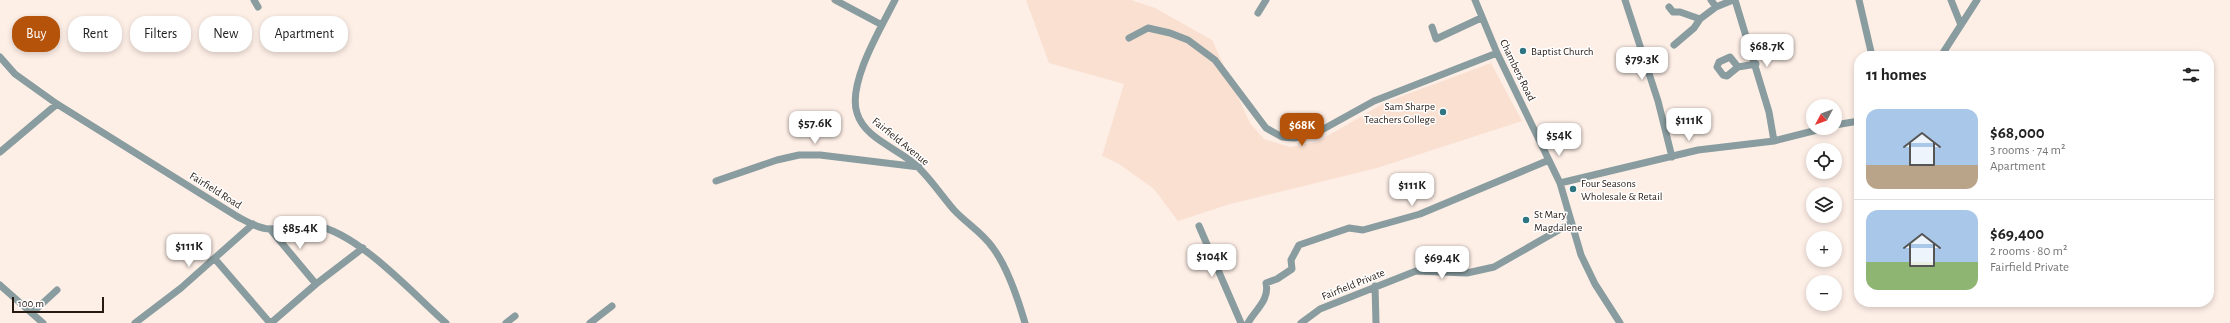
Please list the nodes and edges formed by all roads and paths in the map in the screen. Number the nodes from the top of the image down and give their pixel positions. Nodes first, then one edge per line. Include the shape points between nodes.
1 (835, 0) edge
2 (895, 0) edge
3 (1266, 0) edge
4 (1475, 0) edge
5 (1625, 0) edge
6 (1711, 0) edge
7 (1734, 0) edge
8 (1859, 0) edge
9 (1951, 0) edge
10 (1977, 0) edge
11 (1669, 7) dead end
12 (1716, 7) junction
13 (1258, 13) dead end
14 (1481, 18) junction
15 (1700, 19) junction
16 (882, 25) junction
17 (1961, 25) junction
18 (1432, 27) dead end
19 (1129, 38) dead end
20 (1674, 45) dead end
21 (1871, 51) edge
22 (1944, 51) edge
23 (1497, 53) junction
24 (0, 57) edge
25 (1756, 64) junction
26 (1738, 67) dead end
27 (58, 104) junction
28 (1854, 122) edge
29 (1842, 124) edge
30 (1806, 133) edge
31 (1774, 141) junction
32 (0, 152) edge
33 (1672, 157) junction
34 (1550, 160) junction
35 (919, 167) junction
36 (716, 181) dead end
37 (1560, 183) junction
38 (1571, 223) junction
39 (253, 224) junction
40 (1199, 226) dead end
41 (270, 229) junction
42 (363, 248) junction
43 (215, 259) junction
44 (316, 284) junction
45 (0, 285) edge
46 (1375, 286) junction
47 (57, 290) dead end
48 (612, 306) dead end
49 (33, 312) junction
50 (515, 316) dead end
51 (43, 323) edge
52 (135, 323) edge
53 (270, 323) edge
54 (446, 323) edge
55 (506, 323) edge
56 (590, 323) edge
57 (1025, 323) edge
58 (1241, 323) edge
59 (1248, 323) edge
60 (1301, 323) edge
61 (1376, 323) edge
62 (1620, 323) edge

1 - 16 street
2 - 16 street, Fairfield Avenue
3 - 13 street
4 - 14 street, Chambers Road
5 - 33 street via 1656,94
6 - 12 street
7 - 12 street
7 - 25 street
8 - 21 street
9 - 17 street
10 - 17 street
11 - 15 street via 1673,12
12 - 15 street
14 - 18 street via 1436,39
14 - 23 street, Chambers Road
15 - 20 street via 1694,28
16 - 35 street, Fairfield Avenue via 863,66 855,99 857,112 863,124 875,136
17 - 22 street
19 - 23 street via 1148,28 1188,40 1215,60 1266,128 1282,137 1294,138 1318,132 1374,100
23 - 34 street, Chambers Road
24 - 27 street, Fairfield Road via 15,74
25 - 26 street
25 - 31 street
27 - 32 street
27 - 39 street, Fairfield Road
28 - 29 street
30 - 31 street
31 - 33 street via 1698,150
33 - 37 street
34 - 37 street, Chambers Road
34 - 59 street via 1420,214 1363,230 1349,228 1299,245 1291,260 1292,268 1277,279 1266,283 1264,303
35 - 36 street via 820,155 799,155 776,160
35 - 57 street, Fairfield Avenue via 959,215 993,247 1003,265
37 - 38 street, Chambers Road
38 - 46 street, Fairfield Private via 1494,267 1467,272 1416,271
38 - 62 street, Chambers Road via 1581,255 1595,284
39 - 41 street, Fairfield Road
39 - 43 street
40 - 58 street
41 - 42 street, Fairfield Road via 298,223 316,225
41 - 44 street
42 - 44 street
42 - 54 street, Fairfield Road
43 - 52 street
43 - 53 street
44 - 53 street
45 - 49 street
46 - 60 street, Fairfield Private via 1320,309
46 - 61 street
47 - 49 street
48 - 56 street
49 - 51 street
50 - 55 street

